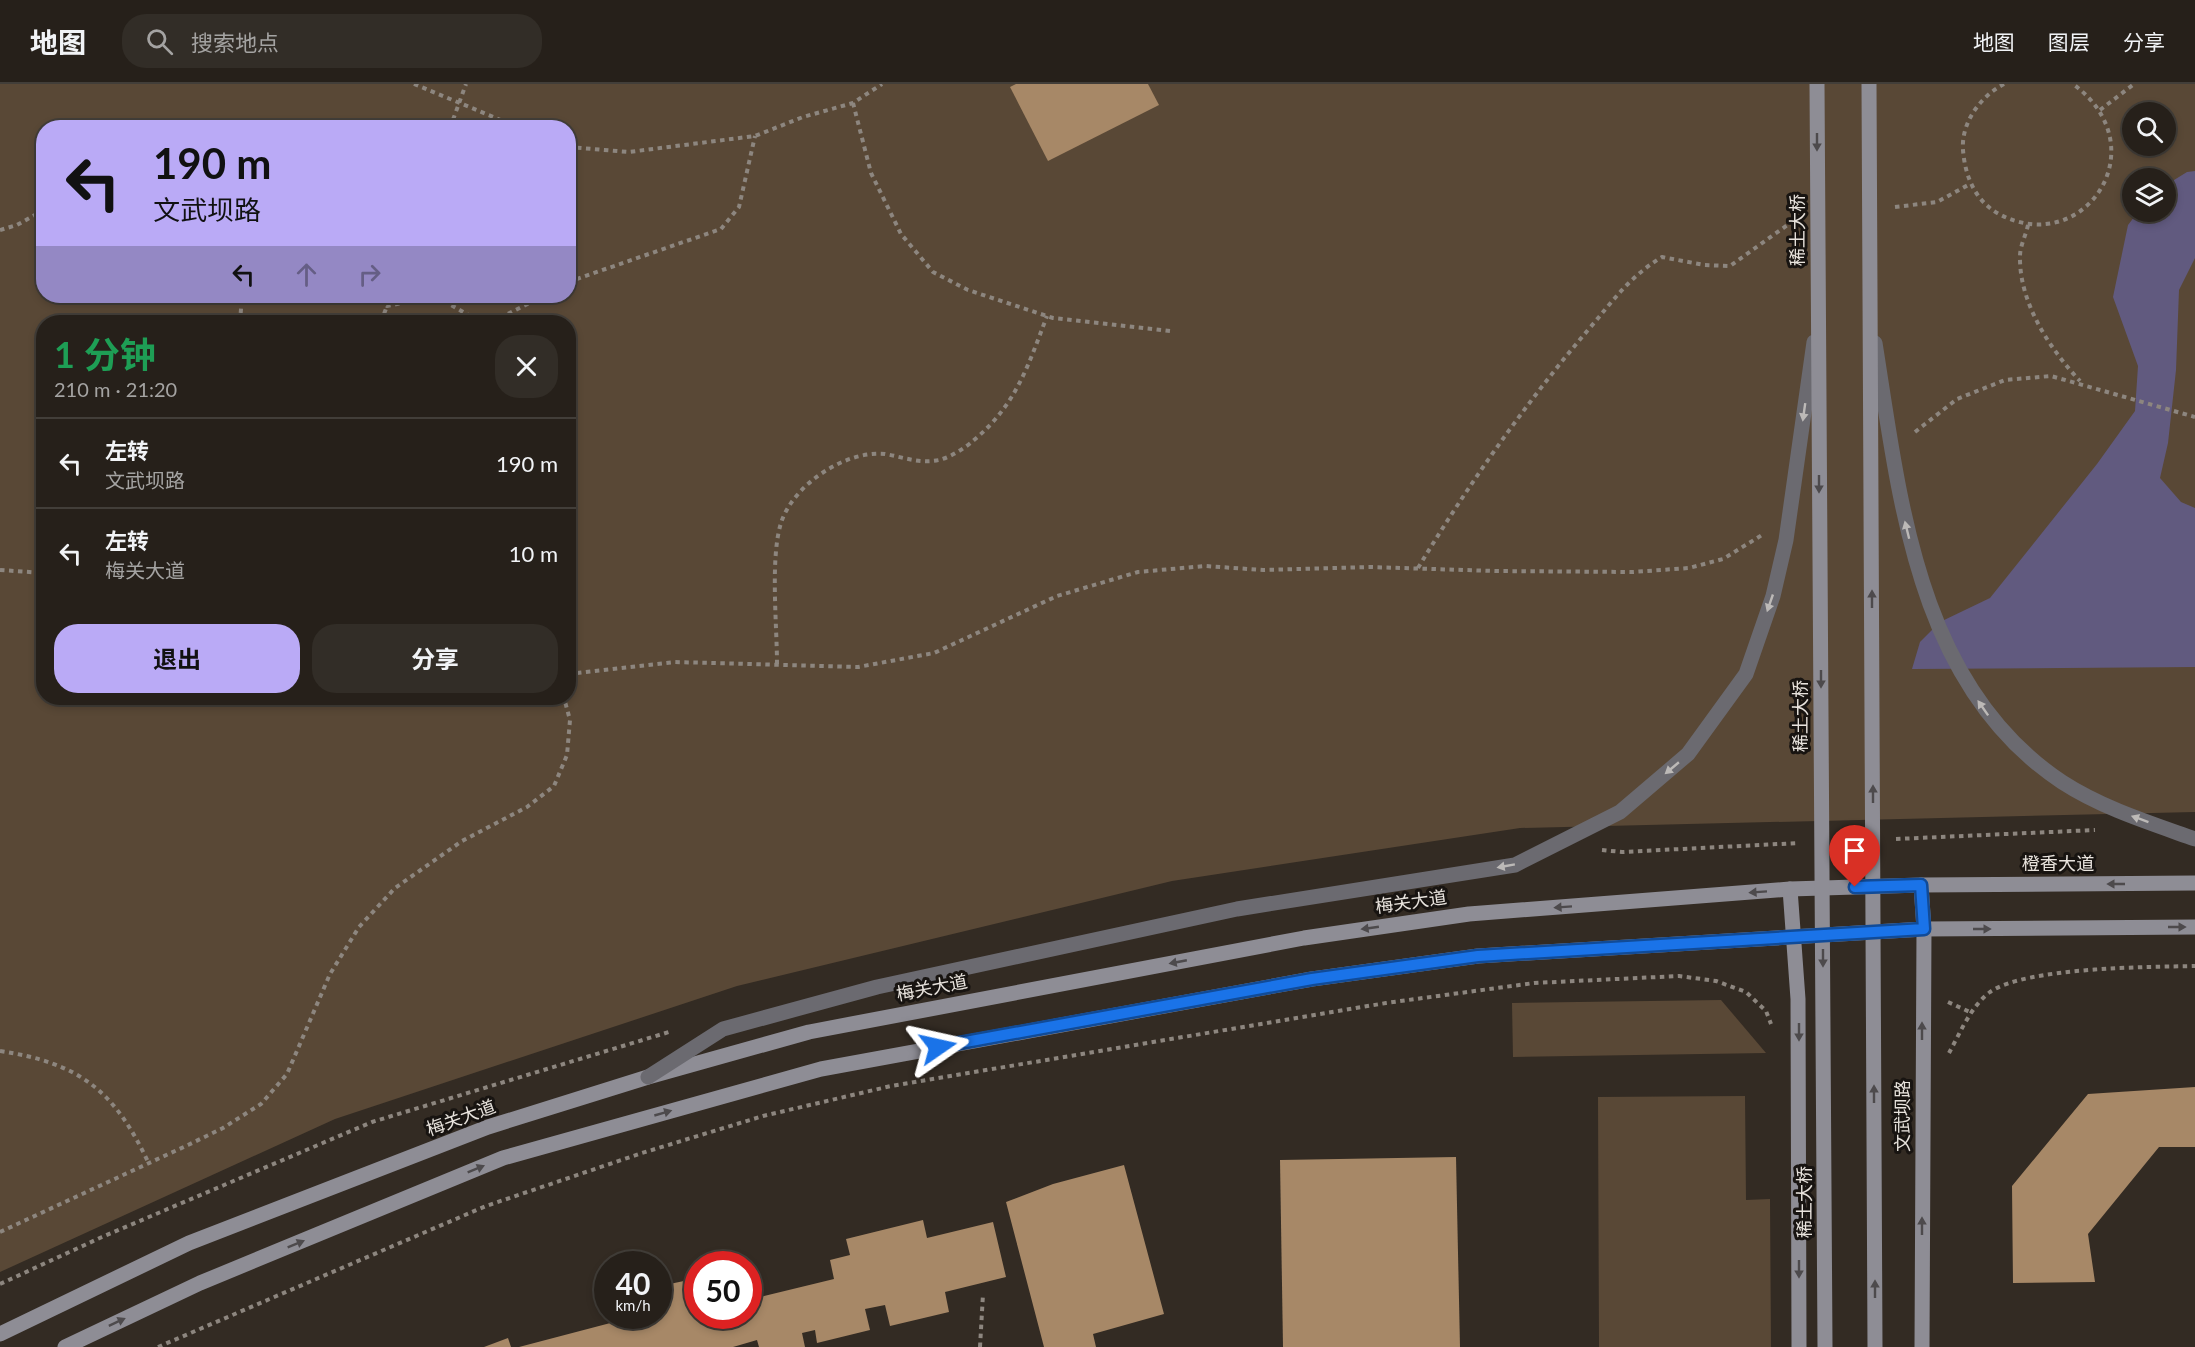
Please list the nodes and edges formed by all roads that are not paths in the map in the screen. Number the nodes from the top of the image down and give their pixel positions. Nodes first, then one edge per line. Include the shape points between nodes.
1 (1817, 84) edge
2 (1869, 84) edge
3 (1818, 312) junction
4 (1870, 316) junction
5 (2195, 839) edge
6 (2195, 883) edge
7 (1921, 885) junction
8 (1790, 890) junction
9 (2195, 927) edge
10 (1924, 929) junction
11 (1795, 935) junction
12 (648, 1077) junction
13 (0, 1334) edge
14 (64, 1347) edge
15 (1799, 1347) edge
16 (1825, 1347) edge
17 (1875, 1347) edge
18 (1922, 1347) edge

1 -> 3 main road, 稀土大桥, bridge
2 - 4 main road, bridge
3 -> 12 street, bridge via 1786,540 1773,596 1746,674 1688,754 1620,812 1515,865 1192,919 877,987 723,1029
3 -> 16 main road, 稀土大桥, bridge
5 -> 4 street, bridge via 2116,810 2063,783 2020,750 1984,711 1958,667 1922,586 1899,498
17 -> 4 main road, bridge
6 -> 7 main road, 橙香大道
7 - 8 main road, 梅关大道
7 - 10 main road, 文武坝路
8 - 11 main road
8 -> 12 main road, 梅关大道 via 1469,914 1304,938 809,1032
10 -> 9 main road
10 - 11 main road
18 -> 10 main road, 文武坝路
14 -> 11 main road via 200,1283 503,1158 821,1069 1371,970 1478,956
11 -> 15 main road
12 - 13 main road, 梅关大道 via 488,1127 189,1243

